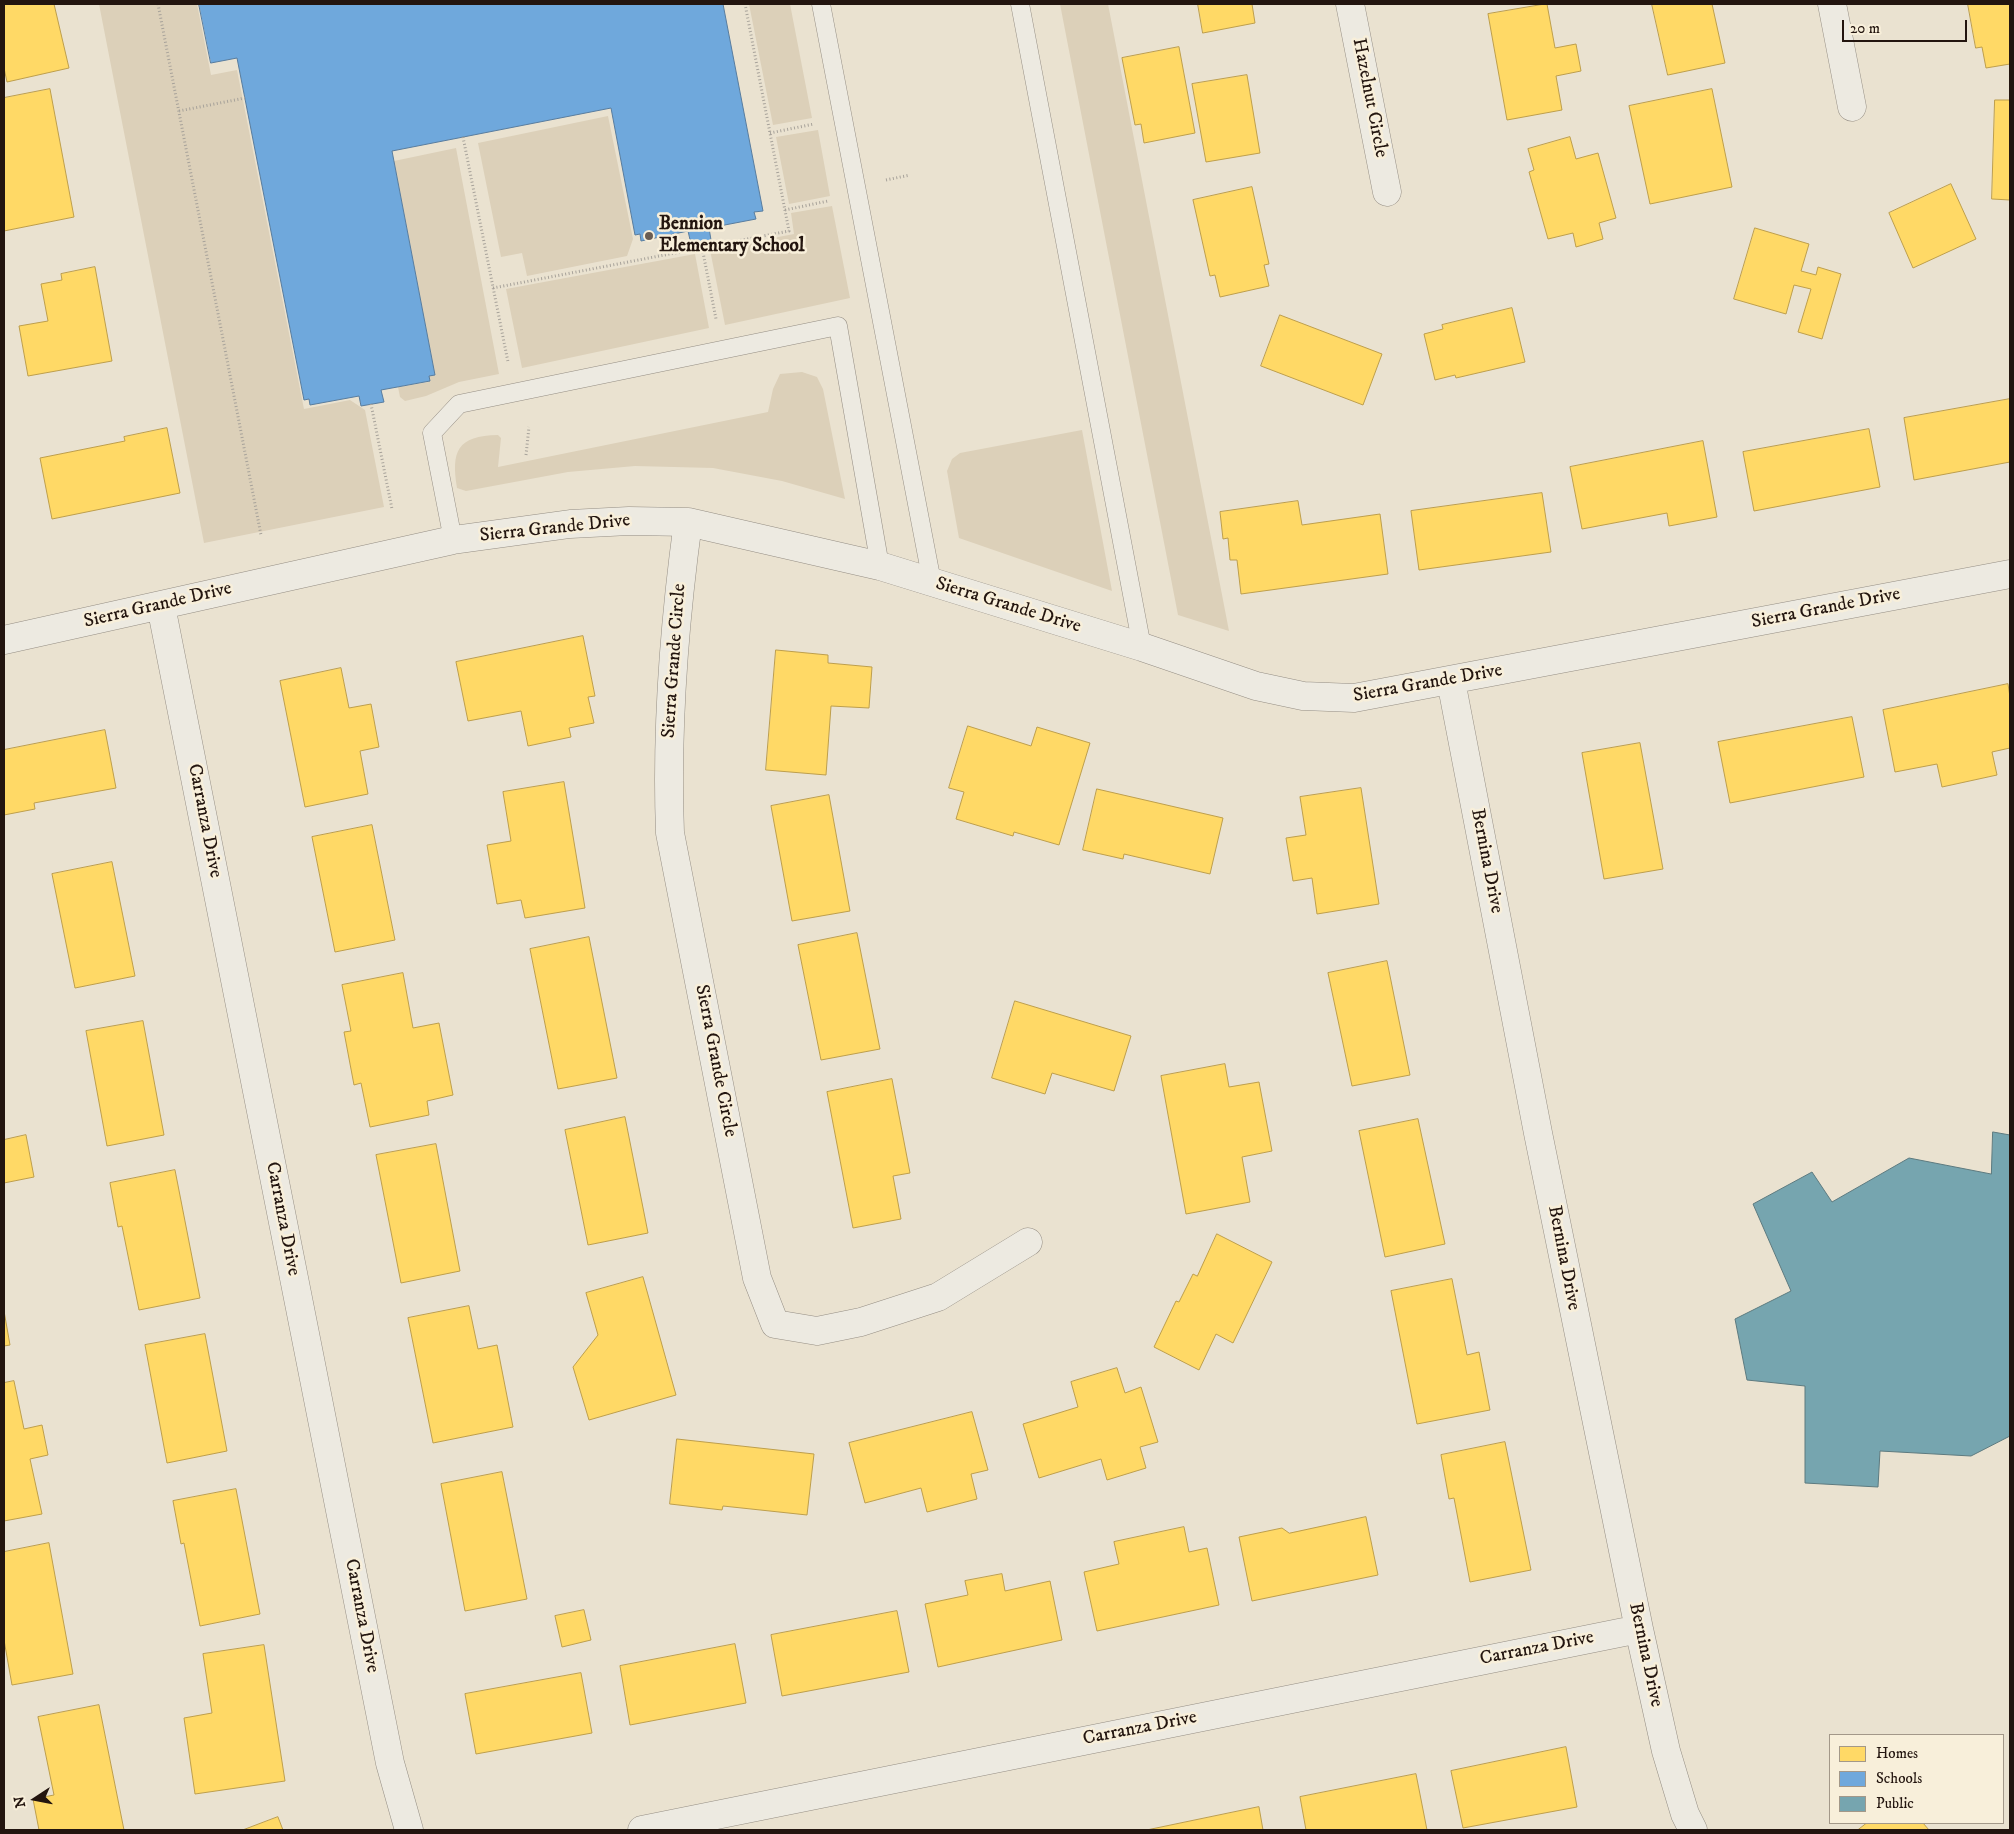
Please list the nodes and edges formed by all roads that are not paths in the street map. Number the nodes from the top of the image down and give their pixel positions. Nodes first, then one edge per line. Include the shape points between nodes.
1 (822, 4) edge
2 (1020, 4) edge
3 (1350, 4) edge
4 (1832, 4) edge
5 (1852, 106) dead end
6 (1387, 192) dead end
7 (688, 522) junction
8 (454, 540) junction
9 (880, 566) junction
10 (2010, 574) edge
11 (932, 582) junction
12 (162, 606) junction
13 (4, 640) edge
14 (1142, 647) junction
15 (1451, 681) junction
16 (1028, 1242) dead end
17 (1639, 1628) junction
18 (409, 1830) edge
19 (642, 1830) edge
20 (1693, 1830) edge

1 - 11 lane
2 - 14 lane
3 - 6 street, Hazelnut Circle
4 - 5 street
7 - 8 street, Sierra Grande Drive via 570,524
7 - 9 street, Sierra Grande Drive
7 - 16 street, Sierra Grande Circle via 678,593 671,712 670,833 758,1278 775,1324 817,1331 861,1322 938,1297
8 - 9 lane via 432,432 459,404 838,326
8 - 12 street, Sierra Grande Drive
9 - 11 street, Sierra Grande Drive
10 - 15 street, Sierra Grande Drive
11 - 14 street, Sierra Grande Drive
12 - 13 street, Sierra Grande Drive
12 - 18 street, Carranza Drive via 390,1763
14 - 15 street, Sierra Grande Drive via 1256,686 1303,696 1354,698
15 - 17 street, Bernina Drive via 1538,1133
17 - 19 street, Carranza Drive
17 - 20 street, Bernina Drive via 1666,1751

